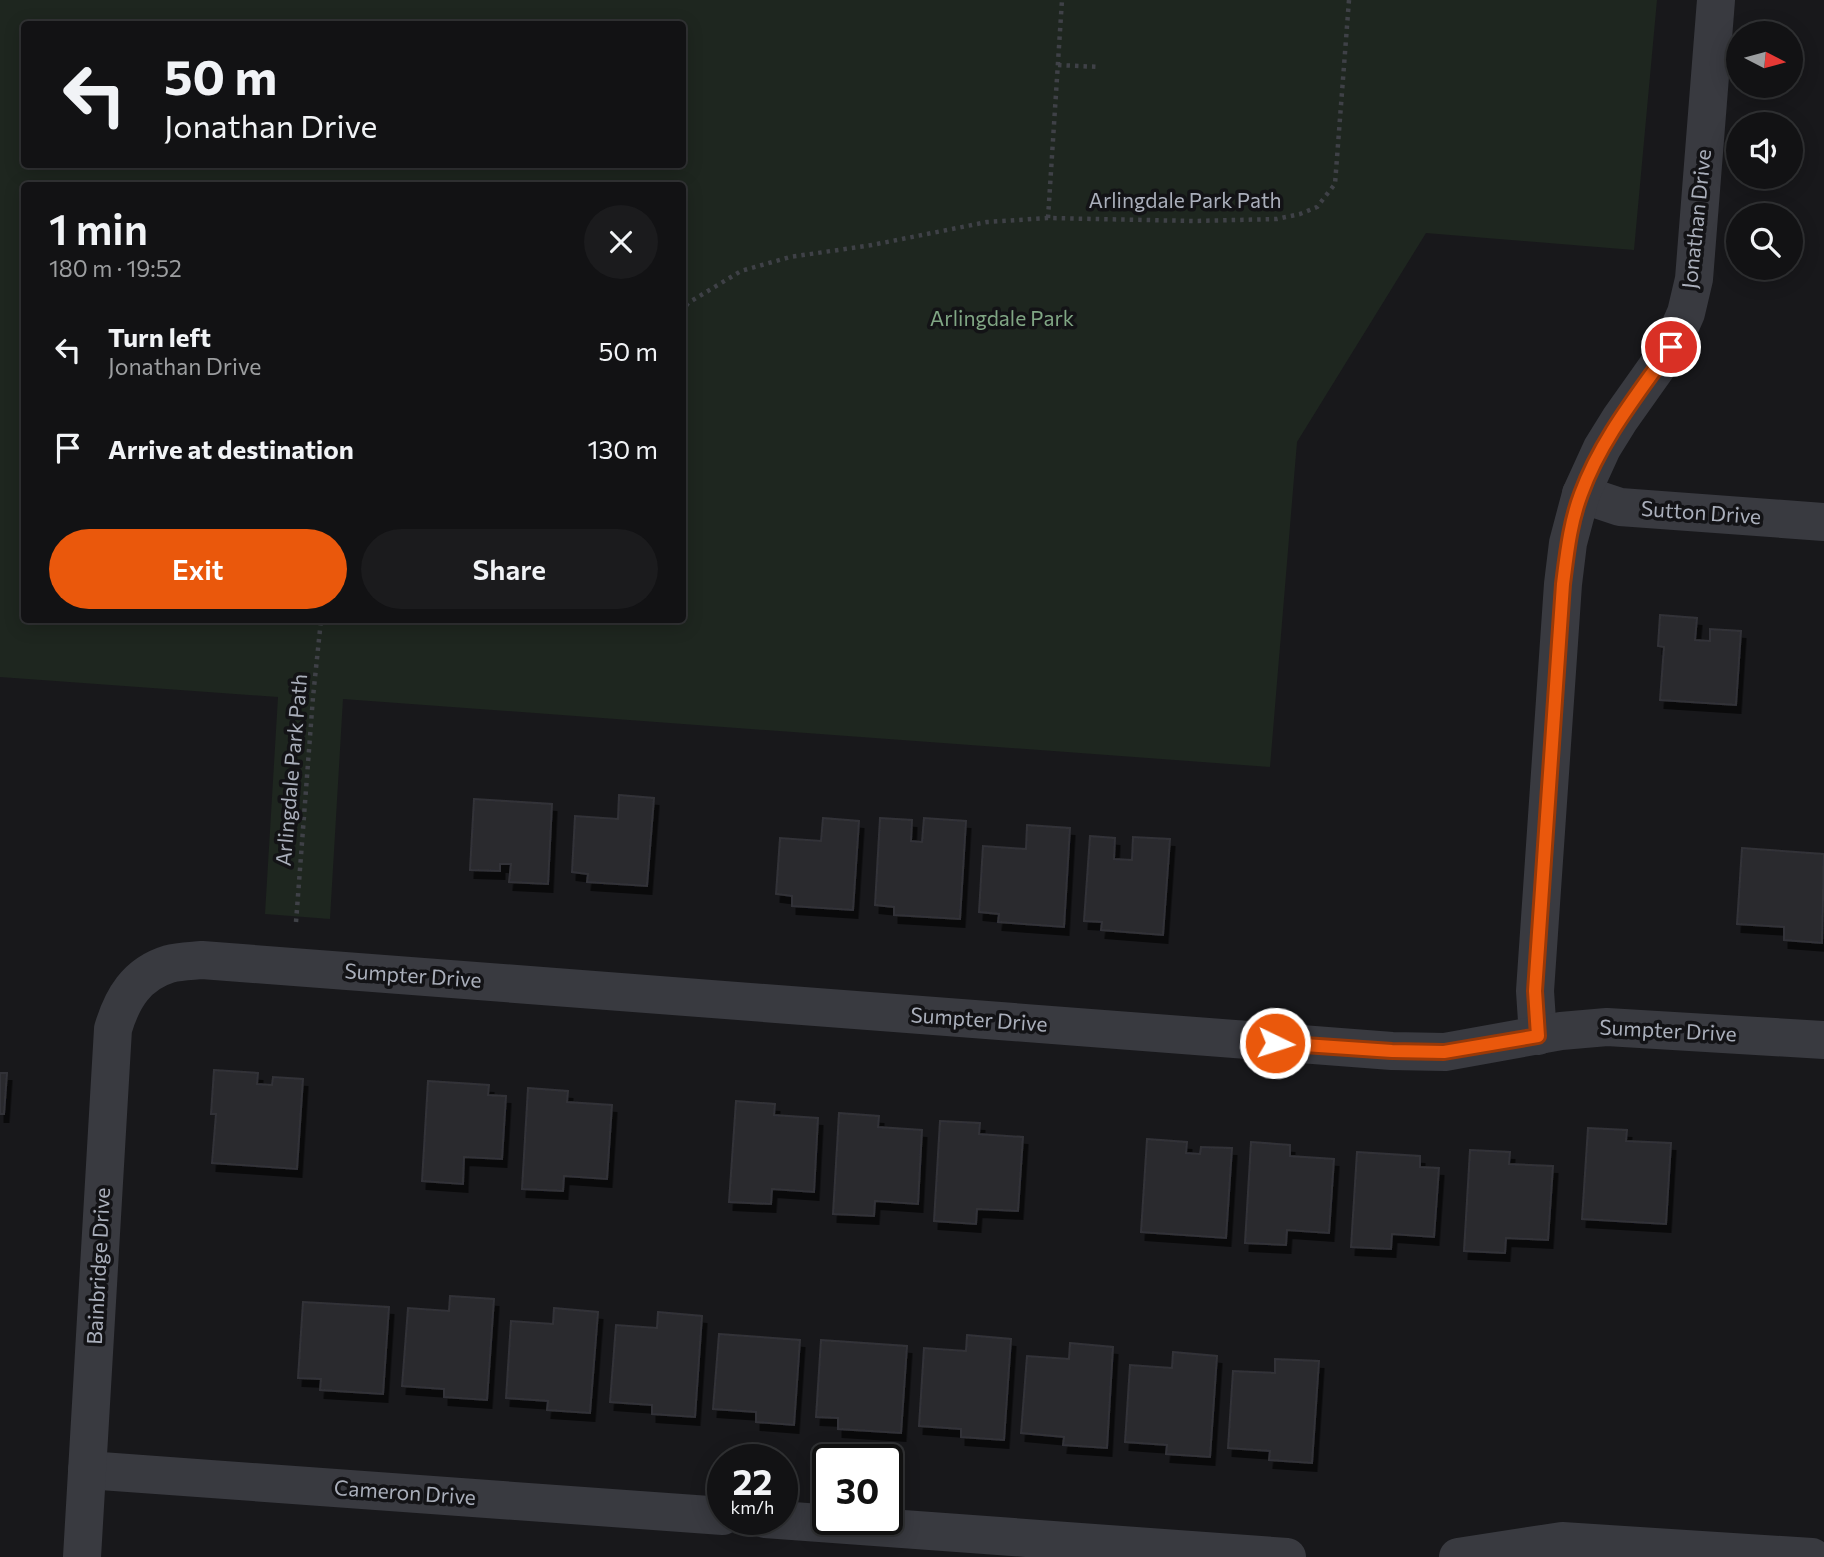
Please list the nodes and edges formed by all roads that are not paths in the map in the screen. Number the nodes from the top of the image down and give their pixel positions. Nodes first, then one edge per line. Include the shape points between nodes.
1 (1716, 0) edge
2 (1581, 494) junction
3 (1824, 522) edge
4 (138, 982) joint
5 (1538, 1036) junction
6 (1824, 1040) edge
7 (88, 1470) junction
8 (707, 1515) edge
9 (798, 1521) edge
10 (82, 1557) edge
11 (1286, 1557) edge
12 (1458, 1557) edge
13 (1812, 1557) edge

1 - 2 street, Jonathan Drive via 1694,279 1686,313 1671,347 1602,448
2 - 3 street, Sutton Drive via 1620,507
2 - 5 street, Jonathan Drive via 1563,584 1535,991
4 - 5 street, Sumpter Drive via 170,963 202,960 1392,1051 1444,1052
4 - 7 street, Bainbridge Drive via 120,1004 113,1029
5 - 6 street, Sumpter Drive via 1626,1027
7 - 8 street, Cameron Drive
7 - 10 street, Bainbridge Drive
9 - 11 street
12 - 13 street via 1562,1541

